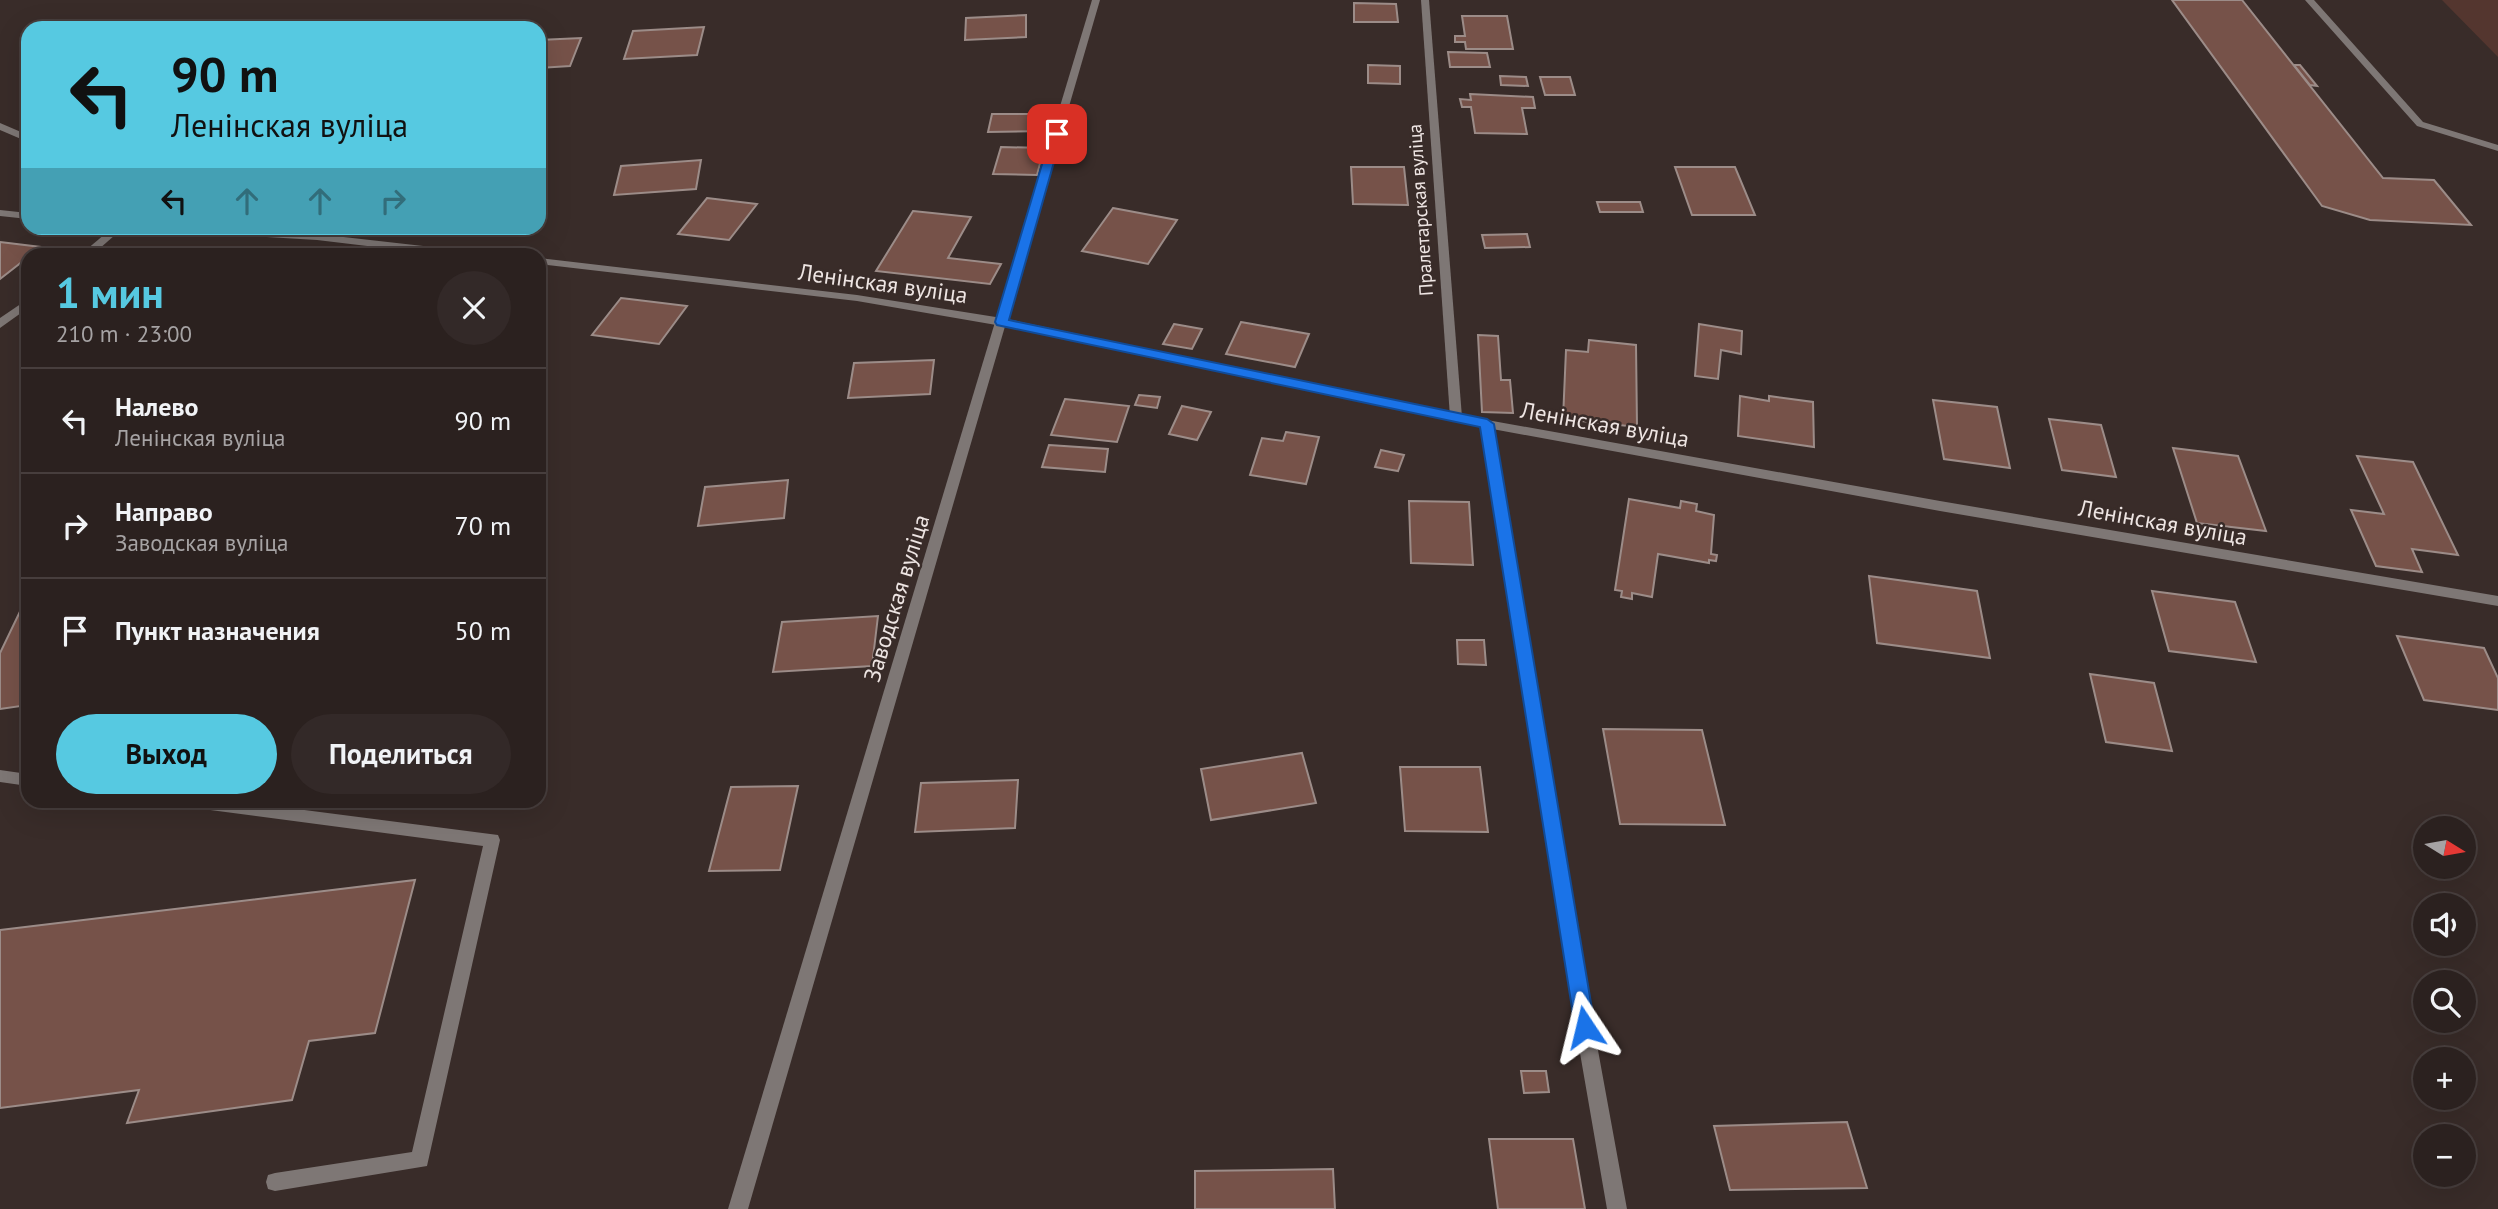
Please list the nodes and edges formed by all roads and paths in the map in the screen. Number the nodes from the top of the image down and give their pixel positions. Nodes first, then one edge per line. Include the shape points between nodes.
1 (1096, 0) edge
2 (1425, 0) edge
3 (2309, 0) edge
4 (0, 126) edge
5 (21, 136) edge
6 (2498, 148) edge
7 (0, 214) edge
8 (21, 214) edge
9 (110, 235) edge
10 (286, 235) edge
11 (94, 248) edge
12 (414, 248) edge
13 (546, 262) edge
14 (21, 308) edge
15 (1002, 322) junction
16 (0, 324) edge
17 (1456, 417) junction
18 (1487, 424) junction
19 (2498, 601) edge
20 (0, 776) edge
21 (21, 779) edge
22 (243, 808) edge
23 (275, 1182) dead end
24 (738, 1209) edge
25 (1617, 1209) edge

1 - 15 street, Заводская вуліца
2 - 17 street, Пралетарская вуліца
3 - 6 street via 2420,124
4 - 5 street
7 - 8 street
9 - 11 street
10 - 12 street
13 - 15 street, Ленінская вуліца via 857,298
14 - 16 street
15 - 17 street, Ленінская вуліца
15 - 24 street, Заводская вуліца
17 - 18 street, Ленінская вуліца
18 - 19 street, Ленінская вуліца
18 - 25 street
20 - 21 street
22 - 23 street via 492,839 420,1160

